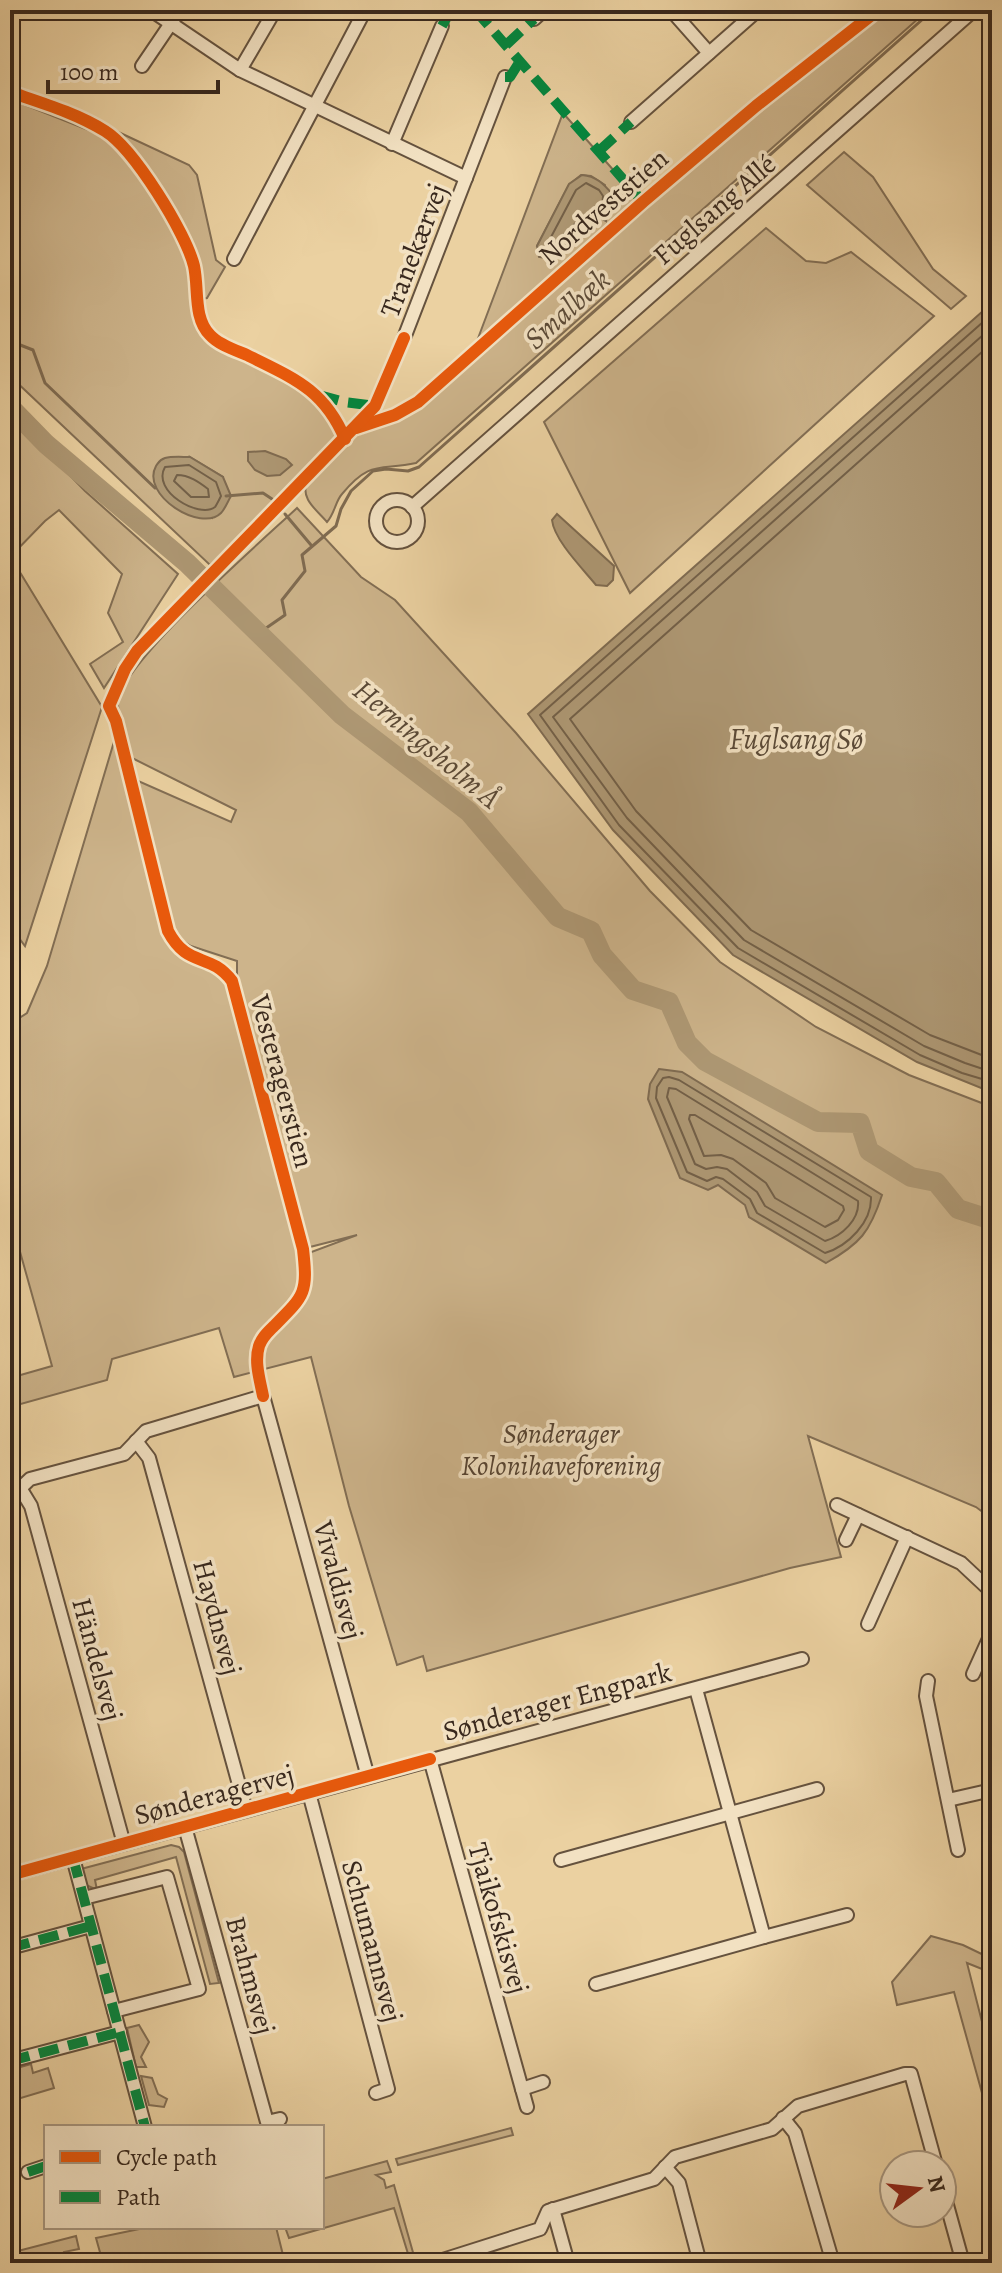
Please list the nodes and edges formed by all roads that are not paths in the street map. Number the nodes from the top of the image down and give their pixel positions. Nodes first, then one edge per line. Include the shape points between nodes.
1 (151, 10) edge
2 (180, 10) edge
3 (275, 10) edge
4 (365, 10) edge
5 (671, 10) edge
6 (758, 10) edge
7 (974, 10) edge
8 (172, 23) junction
9 (442, 26) dead end
10 (709, 53) junction
11 (142, 66) dead end
12 (240, 70) junction
13 (505, 77) dead end
14 (314, 107) junction
15 (631, 122) dead end
16 (392, 144) junction
17 (466, 178) junction
18 (234, 259) dead end
19 (404, 338) dead end
20 (412, 507) dead end
21 (136, 1441) junction
22 (20, 1488) junction
23 (10, 1498) edge
24 (837, 1505) dead end
25 (858, 1515) junction
26 (907, 1537) junction
27 (846, 1540) dead end
28 (992, 1592) edge
29 (868, 1624) dead end
30 (992, 1632) edge
31 (802, 1659) dead end
32 (973, 1674) dead end
33 (928, 1681) dead end
34 (696, 1689) junction
35 (430, 1759) junction
36 (368, 1777) junction
37 (817, 1789) dead end
38 (992, 1790) edge
39 (309, 1793) junction
40 (948, 1800) junction
41 (246, 1810) junction
42 (730, 1812) junction
43 (185, 1827) junction
44 (124, 1844) junction
45 (958, 1850) dead end
46 (73, 1858) junction
47 (561, 1860) dead end
48 (10, 1875) edge
49 (84, 1898) junction
50 (847, 1915) dead end
51 (91, 1926) junction
52 (764, 1937) junction
53 (10, 1948) edge
54 (596, 1984) dead end
55 (114, 2011) junction
56 (120, 2032) junction
57 (10, 2061) edge
58 (543, 2082) dead end
59 (522, 2089) junction
60 (376, 2093) dead end
61 (527, 2107) dead end
62 (783, 2118) junction
63 (280, 2119) dead end
64 (144, 2125) edge
65 (932, 2149) edge
66 (44, 2167) edge
67 (665, 2167) junction
68 (28, 2172) dead end
69 (553, 2209) junction
70 (954, 2229) edge
71 (433, 2263) edge
72 (568, 2263) edge
73 (700, 2263) edge
74 (833, 2263) edge
75 (963, 2263) edge

1 - 8 street, Tranekærvej
2 - 8 street
3 - 12 street
4 - 14 street
5 - 10 street
6 - 10 street
7 - 20 street, Fuglsang Allé
8 - 11 street
8 - 12 street, Tranekærvej
9 - 16 street
10 - 15 street
12 - 14 street, Tranekærvej
13 - 17 street, Tranekærvej
14 - 16 street, Tranekærvej
14 - 18 street
16 - 17 street, Tranekærvej
17 - 19 street, Tranekærvej
21 - 22 street via 124,1454 30,1479
21 - 36 street, Vivaldisvej via 146,1431 263,1396
21 - 41 street, Haydnsvej via 149,1458
22 - 23 street
22 - 44 street, Händelsvej via 31,1506
24 - 25 street
25 - 26 street
25 - 27 street
26 - 28 street via 961,1563
26 - 29 street
30 - 32 street
31 - 34 street, Sønderager Engpark
33 - 40 street via 926,1696
34 - 35 street, Sønderager Engpark
34 - 42 street, Sønderager Engpark
35 - 36 street, Sønderagervej
35 - 59 street, Tjaikofskisvej
36 - 39 street, Sønderagervej
37 - 42 street
38 - 40 street
39 - 41 street, Sønderagervej
39 - 60 street, Schumannsvej via 388,2089
40 - 45 street
41 - 43 street, Sønderagervej
42 - 47 street
42 - 52 street, Sønderager Engpark
43 - 44 street, Sønderagervej
43 - 63 street, Brahmsvej via 267,2122
44 - 46 street, Sønderagervej
46 - 48 street, Sønderagervej
46 - 49 street
49 - 51 street
49 - 55 street via 167,1877 199,1989
50 - 52 street
51 - 53 street
51 - 55 street
52 - 54 street
55 - 56 street
56 - 57 street
56 - 64 street
58 - 59 street
59 - 61 street, Tjaikofskisvej
62 - 65 street via 798,2106 911,2074
62 - 67 street via 772,2129 675,2157
62 - 74 street via 795,2133
66 - 68 street
67 - 69 street via 654,2179
67 - 73 street via 679,2183
69 - 71 street via 540,2229
69 - 72 street
70 - 75 street

